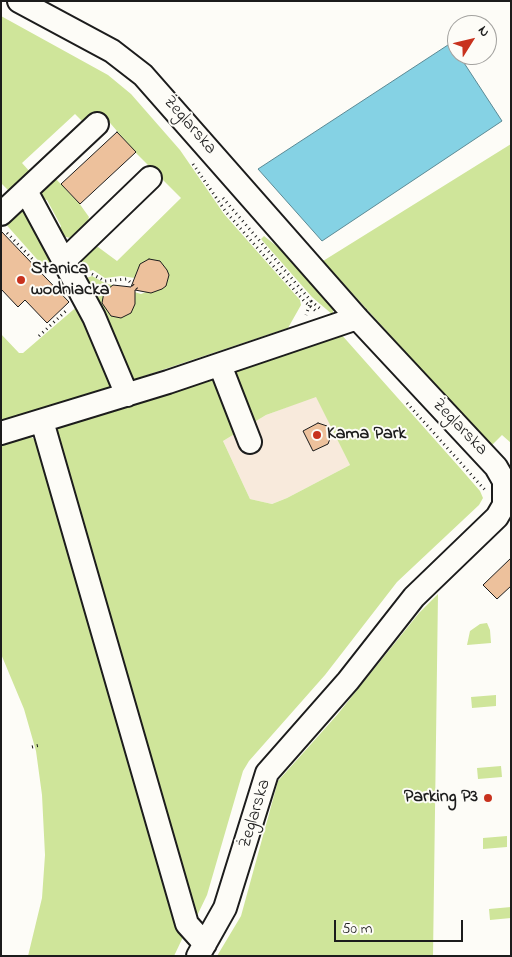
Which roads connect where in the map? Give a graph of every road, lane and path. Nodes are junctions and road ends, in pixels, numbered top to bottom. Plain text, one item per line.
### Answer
1 (19, 1) edge
2 (97, 124) dead end
3 (189, 158) dead end
4 (198, 161) dead end
5 (150, 178) dead end
6 (26, 191) junction
7 (1, 214) edge
8 (1, 226) edge
9 (65, 260) junction
10 (52, 280) dead end
11 (85, 284) junction
12 (140, 290) dead end
13 (311, 301) junction
14 (310, 306) junction
15 (304, 319) dead end
16 (344, 323) junction
17 (39, 336) dead end
18 (220, 364) junction
19 (127, 395) junction
20 (402, 398) dead end
21 (410, 400) dead end
22 (42, 421) junction
23 (1, 433) edge
24 (250, 442) dead end
25 (501, 492) edge
26 (40, 745) dead end
27 (32, 747) dead end
28 (202, 950) edge

1 - 16 street, Żeglarska
2 - 6 street
3 - 14 path
4 - 13 path
5 - 9 street
6 - 7 street
6 - 9 street
8 - 10 path
9 - 11 street
11 - 12 path
11 - 17 path
11 - 19 street
13 - 14 path
13 - 16 path
14 - 15 path
14 - 16 path
16 - 18 street
16 - 25 street, Żeglarska
18 - 19 street
18 - 24 street
19 - 22 street
20 - 25 path
21 - 25 path
22 - 23 street
22 - 28 street
25 - 28 street, Żeglarska
26 - 27 path

